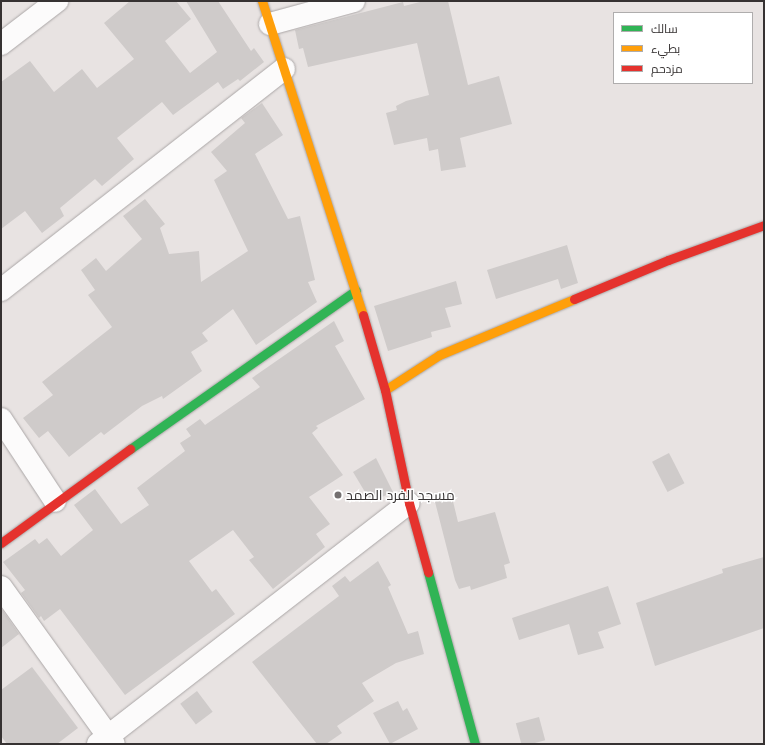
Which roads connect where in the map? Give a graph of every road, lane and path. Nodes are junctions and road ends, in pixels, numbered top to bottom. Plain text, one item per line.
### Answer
1 (57, 1) edge
2 (262, 1) edge
3 (354, 1) edge
4 (270, 24) junction
5 (1, 44) edge
6 (284, 70) junction
7 (764, 225) edge
8 (1, 290) edge
9 (356, 290) junction
10 (385, 390) junction
11 (1, 419) edge
12 (56, 501) junction
13 (409, 503) junction
14 (1, 543) edge
15 (1, 587) edge
16 (107, 741) edge
17 (475, 744) edge

1 - 5 street
2 - 4 street
3 - 4 street
4 - 6 street
6 - 8 street
6 - 9 street
7 - 10 street
9 - 10 street
9 - 12 street
10 - 13 street
11 - 12 street
12 - 14 street
13 - 16 street
13 - 17 street
15 - 16 street

